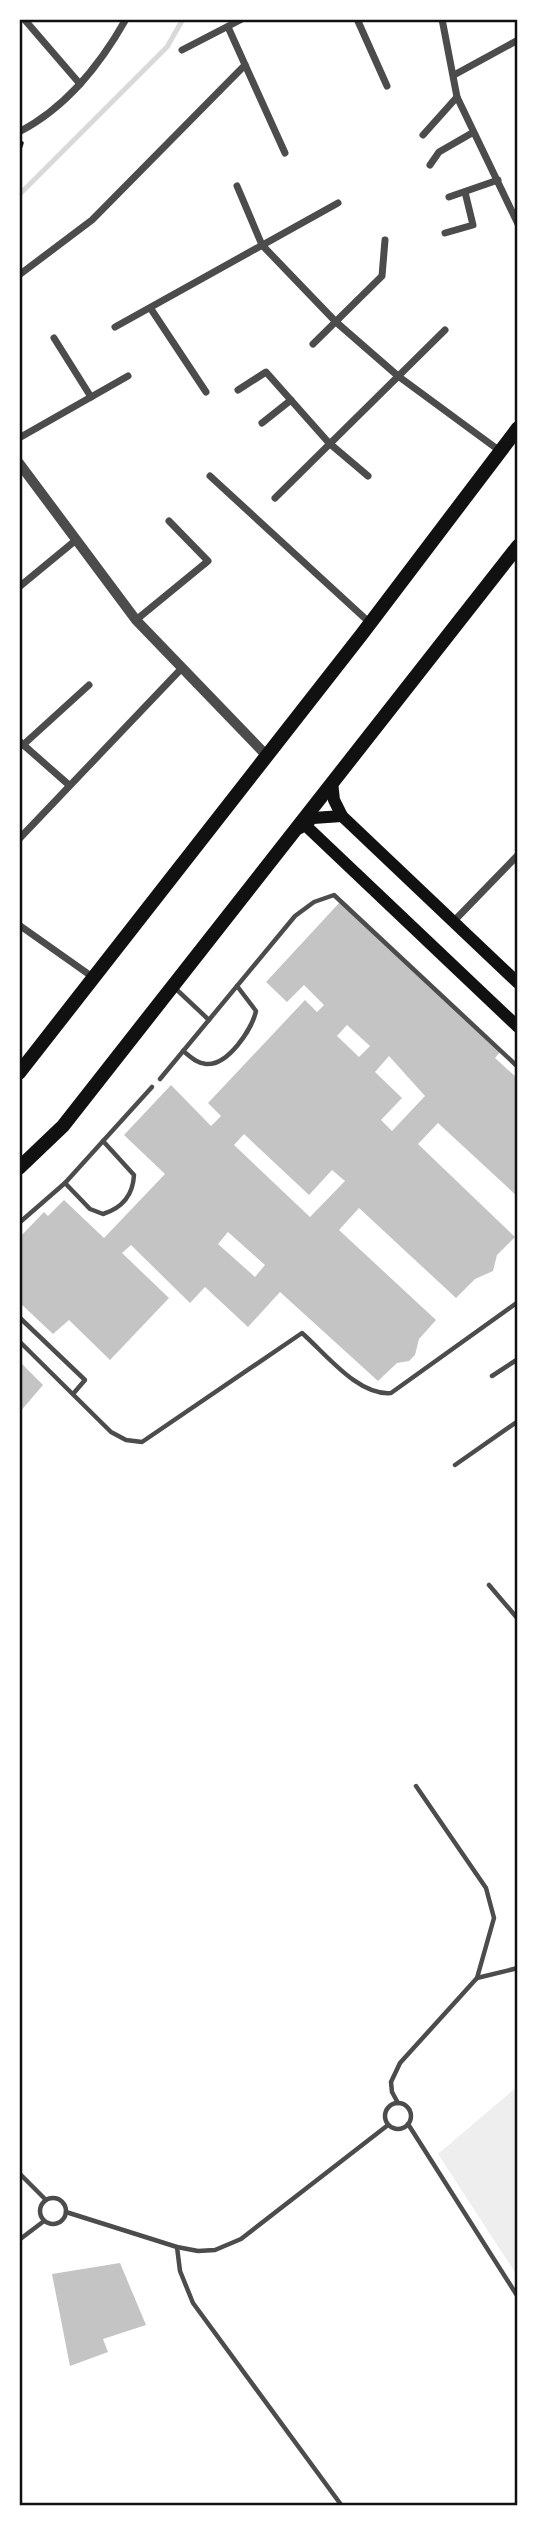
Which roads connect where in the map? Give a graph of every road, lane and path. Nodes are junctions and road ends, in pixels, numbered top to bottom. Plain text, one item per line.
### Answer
1 (24, 19) edge
2 (242, 19) edge
3 (357, 19) edge
4 (442, 19) edge
5 (125, 20) edge
6 (228, 27) junction
7 (518, 40) edge
8 (182, 50) dead end
9 (245, 65) junction
10 (453, 75) junction
11 (80, 84) junction
12 (387, 86) dead end
13 (457, 97) junction
14 (19, 119) edge
15 (27, 128) junction
16 (19, 132) edge
17 (472, 133) junction
18 (423, 135) dead end
19 (285, 153) dead end
20 (430, 165) dead end
21 (498, 180) junction
22 (237, 186) dead end
23 (465, 192) junction
24 (449, 197) dead end
25 (338, 203) dead end
26 (518, 224) edge
27 (445, 233) dead end
28 (385, 240) dead end
29 (262, 245) junction
30 (19, 275) edge
31 (151, 309) junction
32 (335, 322) junction
33 (116, 327) dead end
34 (445, 330) dead end
35 (54, 338) dead end
36 (313, 344) dead end
37 (128, 376) dead end
38 (398, 376) junction
39 (239, 390) dead end
40 (206, 393) dead end
41 (91, 397) junction
42 (291, 400) junction
43 (262, 423) dead end
44 (518, 428) edge
45 (19, 439) edge
46 (329, 443) junction
47 (500, 451) junction
48 (19, 463) edge
49 (210, 475) dead end
50 (368, 476) dead end
51 (275, 498) dead end
52 (169, 521) dead end
53 (76, 540) junction
54 (518, 546) edge
55 (19, 587) edge
56 (136, 620) junction
57 (370, 623) junction
58 (182, 668) junction
59 (89, 685) dead end
60 (21, 743) edge
61 (267, 756) junction
62 (332, 782) junction
63 (69, 785) junction
64 (342, 816) junction
65 (304, 824) junction
66 (19, 839) edge
67 (518, 855) edge
68 (270, 862) junction
69 (452, 923) junction
70 (19, 925) edge
71 (95, 978) junction
72 (518, 983) edge
73 (173, 986) junction
74 (237, 986) junction
75 (209, 1020) junction
76 (518, 1027) edge
77 (183, 1051) junction
78 (518, 1067) edge
79 (19, 1073) edge
80 (160, 1079) dead end
81 (152, 1087) dead end
82 (103, 1141) junction
83 (19, 1168) edge
84 (65, 1183) junction
85 (19, 1223) edge
86 (518, 1302) edge
87 (19, 1317) edge
88 (19, 1341) edge
89 (518, 1359) edge
90 (492, 1376) dead end
91 (73, 1394) junction
92 (518, 1421) edge
93 (455, 1465) dead end
94 (489, 1585) dead end
95 (518, 1619) edge
96 (416, 1786) dead end
97 (518, 1968) edge
98 (477, 1978) junction
99 (398, 2104) junction
100 (388, 2124) junction
101 (408, 2124) junction
102 (19, 2173) edge
103 (46, 2200) junction
104 (66, 2212) junction
105 (44, 2221) junction
106 (19, 2239) edge
107 (177, 2248) junction
108 (518, 2297) edge
109 (342, 2506) edge

1 - 11 street
2 - 6 street
3 - 12 street
4 - 10 street
5 - 11 street
6 - 8 street
6 - 9 street
7 - 10 street
9 - 19 street
9 - 30 street
10 - 13 street
11 - 15 street
13 - 17 street
13 - 18 street
14 - 15 street
15 - 16 street
17 - 20 street
17 - 21 street
21 - 23 street
21 - 26 street
22 - 29 street
23 - 24 street
23 - 27 street
25 - 29 street
28 - 32 street
29 - 31 street
29 - 32 street
31 - 33 street
31 - 40 street
32 - 36 street
32 - 38 street
34 - 38 street
35 - 41 street
37 - 41 street
38 - 46 street
38 - 47 street
39 - 42 street
41 - 45 street
42 - 43 street
42 - 46 street
44 - 47 main road
46 - 50 street
46 - 51 street
47 - 57 main road
48 - 53 street
49 - 57 street
52 - 56 street
53 - 55 street
53 - 56 street
54 - 62 main road
56 - 58 street
57 - 61 main road
58 - 61 street
58 - 63 street
59 - 60 street
60 - 63 street
61 - 71 main road
62 - 64 main road
62 - 68 main road
63 - 66 street
64 - 65 main road
64 - 69 main road
65 - 68 main road
65 - 76 main road
67 - 69 street
68 - 73 main road
69 - 72 main road
70 - 71 street
71 - 79 main road
73 - 75 lane
73 - 83 main road
74 - 75 lane
74 - 77 lane
74 - 78 lane
75 - 77 lane
77 - 80 lane
81 - 82 lane
82 - 84 lane
82 - 84 lane
84 - 85 lane
86 - 91 lane
87 - 91 lane
88 - 91 lane
89 - 90 lane
92 - 93 lane
94 - 95 lane
96 - 98 lane
97 - 98 lane
98 - 99 lane
99 - 100 lane
99 - 101 lane
100 - 101 lane
100 - 107 lane
101 - 108 lane
102 - 103 lane
103 - 104 lane
103 - 105 lane
104 - 105 lane
104 - 107 lane
105 - 106 lane
107 - 109 lane

